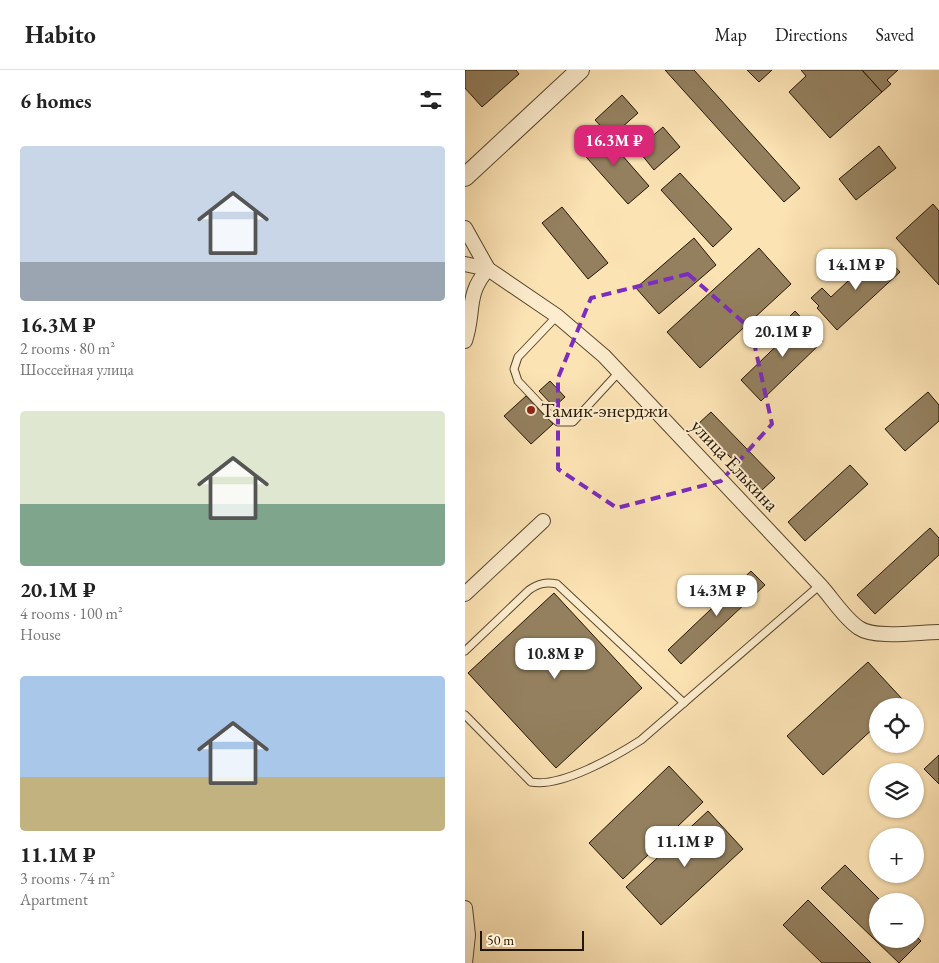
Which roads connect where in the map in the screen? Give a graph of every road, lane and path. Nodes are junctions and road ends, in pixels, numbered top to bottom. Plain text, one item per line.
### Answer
1 (580, 70) edge
2 (465, 177) edge
3 (465, 228) edge
4 (465, 264) edge
5 (488, 269) junction
6 (557, 316) junction
7 (465, 341) edge
8 (619, 372) junction
9 (543, 521) dead end
10 (820, 584) junction
11 (465, 594) edge
12 (939, 632) edge
13 (465, 651) edge
14 (684, 703) junction
15 (465, 715) edge
16 (465, 908) edge
17 (465, 963) edge

1 - 2 street
3 - 5 street, улица Елькина
4 - 5 street, улица Елькина
5 - 6 street, улица Елькина
5 - 7 street
6 - 8 street, улица Елькина
6 - 8 lane
8 - 10 street, улица Елькина
9 - 11 street
10 - 12 street, улица Елькина
10 - 14 lane
13 - 14 lane
14 - 15 lane
16 - 17 street

